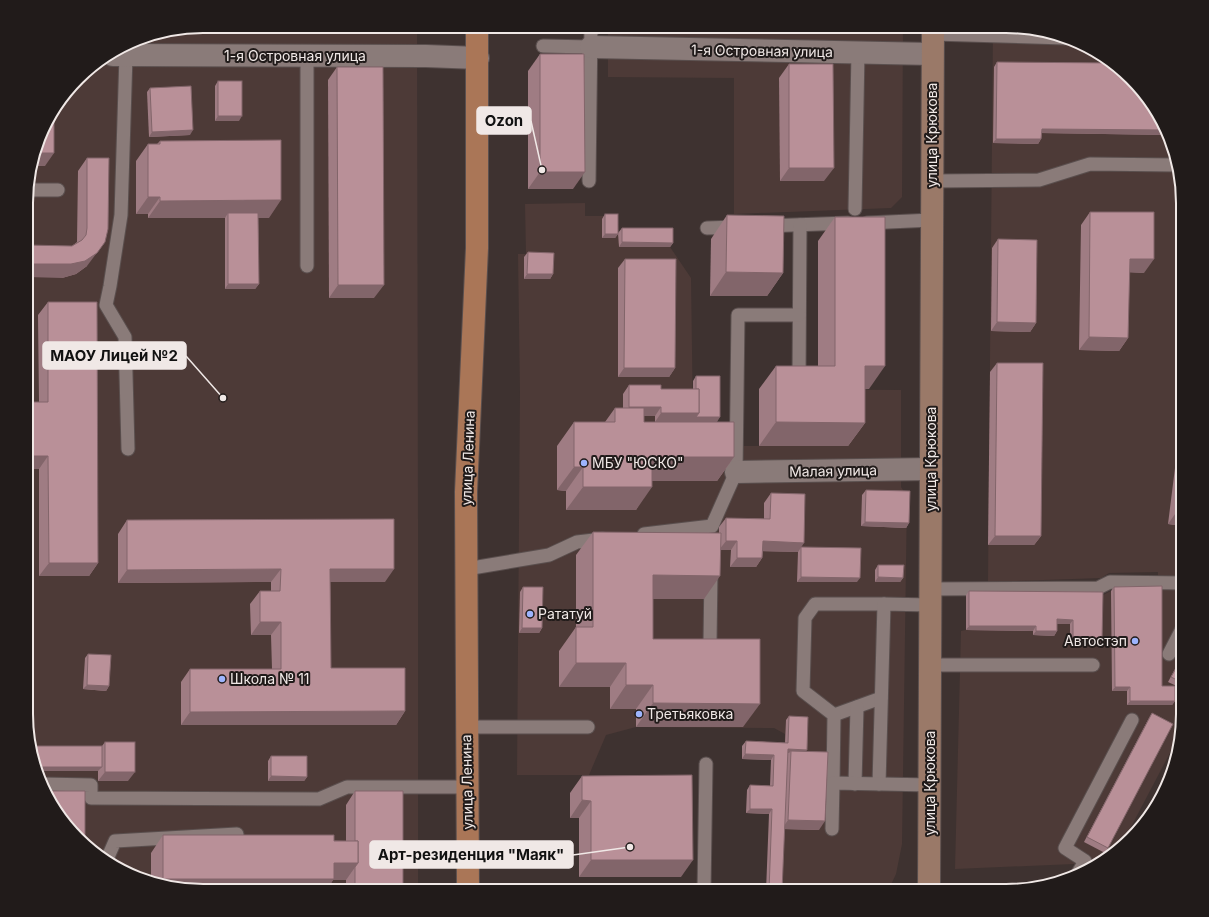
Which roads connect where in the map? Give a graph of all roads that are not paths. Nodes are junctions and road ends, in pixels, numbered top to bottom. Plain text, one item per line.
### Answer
1 (477, 33) edge
2 (591, 33) edge
3 (933, 38) edge
4 (1046, 38) edge
5 (543, 46) dead end
6 (591, 48) junction
7 (858, 52) junction
8 (119, 55) edge
9 (307, 56) junction
10 (478, 58) junction
11 (1172, 165) edge
12 (589, 181) dead end
13 (932, 181) junction
14 (33, 190) edge
15 (58, 190) dead end
16 (855, 209) dead end
17 (932, 220) junction
18 (800, 225) junction
19 (707, 228) dead end
20 (307, 266) dead end
21 (799, 315) junction
22 (799, 379) edge
23 (128, 449) dead end
24 (931, 469) junction
25 (736, 472) junction
26 (712, 526) junction
27 (629, 536) edge
28 (614, 538) edge
29 (712, 542) edge
30 (711, 557) edge
31 (466, 569) junction
32 (1176, 583) edge
33 (930, 597) junction
34 (884, 604) junction
35 (1176, 640) edge
36 (710, 642) edge
37 (1169, 654) dead end
38 (930, 665) junction
39 (1093, 665) dead end
40 (881, 698) junction
41 (857, 707) junction
42 (834, 715) junction
43 (1132, 720) dead end
44 (466, 727) junction
45 (588, 727) dead end
46 (706, 764) dead end
47 (833, 783) junction
48 (49, 784) edge
49 (855, 784) junction
50 (879, 784) junction
51 (930, 786) junction
52 (467, 787) junction
53 (832, 830) dead end
54 (237, 834) edge
55 (109, 855) edge
56 (1082, 865) edge
57 (468, 884) edge
58 (704, 884) edge
59 (929, 884) edge

1 - 10 main road, улица Ленина
2 - 6 lane
3 - 4 lane
3 - 7 street, 1-я Островная улица
3 - 13 street, улица Крюкова
5 - 6 lane
6 - 7 street, 1-я Островная улица
6 - 12 lane
7 - 16 lane
8 - 9 street, 1-я Островная улица
8 - 23 lane
9 - 10 street, 1-я Островная улица
9 - 20 lane
10 - 31 main road, улица Ленина
11 - 13 lane
13 - 17 street, улица Крюкова
14 - 15 lane
17 - 18 lane
17 - 24 street, улица Крюкова
18 - 19 lane
18 - 21 lane
21 - 22 lane
21 - 25 lane
24 - 25 street, Малая улица
24 - 33 street, улица Крюкова
25 - 26 lane
26 - 27 lane
26 - 29 lane
28 - 31 lane
30 - 36 lane
31 - 44 main road, улица Ленина
32 - 33 lane
33 - 34 lane
33 - 38 street, улица Крюкова
34 - 40 lane
34 - 42 lane
35 - 37 lane
38 - 39 lane
38 - 51 street, улица Крюкова
40 - 41 lane
40 - 50 lane
41 - 42 lane
41 - 49 lane
42 - 47 lane
43 - 56 lane
44 - 45 lane
44 - 52 main road, улица Ленина
46 - 58 lane
47 - 49 lane
47 - 53 lane
48 - 52 lane
49 - 50 lane
50 - 51 lane
51 - 59 street, улица Крюкова
52 - 57 main road, улица Ленина
54 - 55 lane

